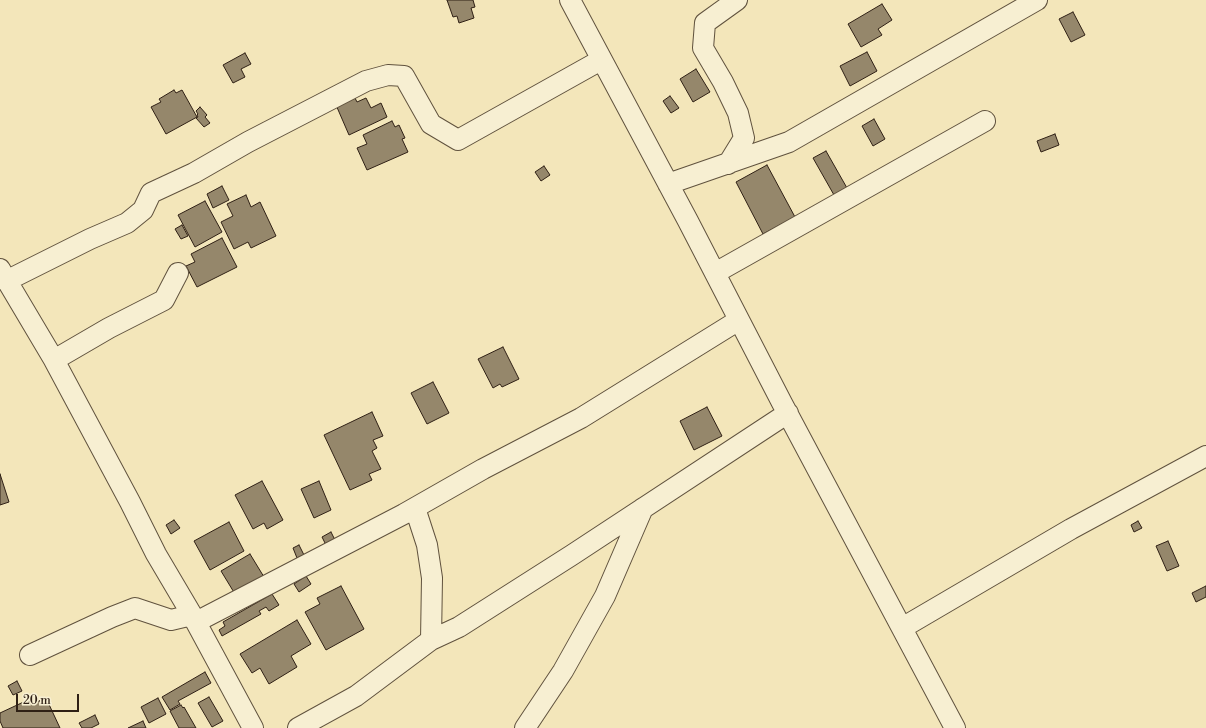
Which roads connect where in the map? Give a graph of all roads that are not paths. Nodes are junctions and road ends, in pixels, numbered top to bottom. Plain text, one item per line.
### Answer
1 (570, 0) edge
2 (737, 0) edge
3 (1038, 0) edge
4 (601, 60) junction
5 (985, 120) dead end
6 (728, 164) junction
7 (668, 184) junction
8 (178, 273) dead end
9 (715, 273) junction
10 (3, 275) edge
11 (739, 320) junction
12 (54, 360) junction
13 (788, 413) junction
14 (1206, 456) edge
15 (415, 508) junction
16 (643, 508) junction
17 (194, 618) junction
18 (902, 628) junction
19 (431, 640) junction
20 (30, 655) dead end
21 (253, 728) edge
22 (298, 728) edge
23 (525, 728) edge
24 (955, 728) edge

1 - 4 street
2 - 6 street
3 - 6 street
4 - 7 street
4 - 10 street
5 - 9 street
6 - 7 street
7 - 9 street
8 - 12 street
9 - 11 street
10 - 12 street
11 - 13 street
11 - 15 street
12 - 17 street
13 - 16 street
13 - 18 street
14 - 18 street
15 - 17 street
15 - 19 street
16 - 19 street
16 - 23 street
17 - 20 street
17 - 21 street
18 - 24 street
19 - 22 street

